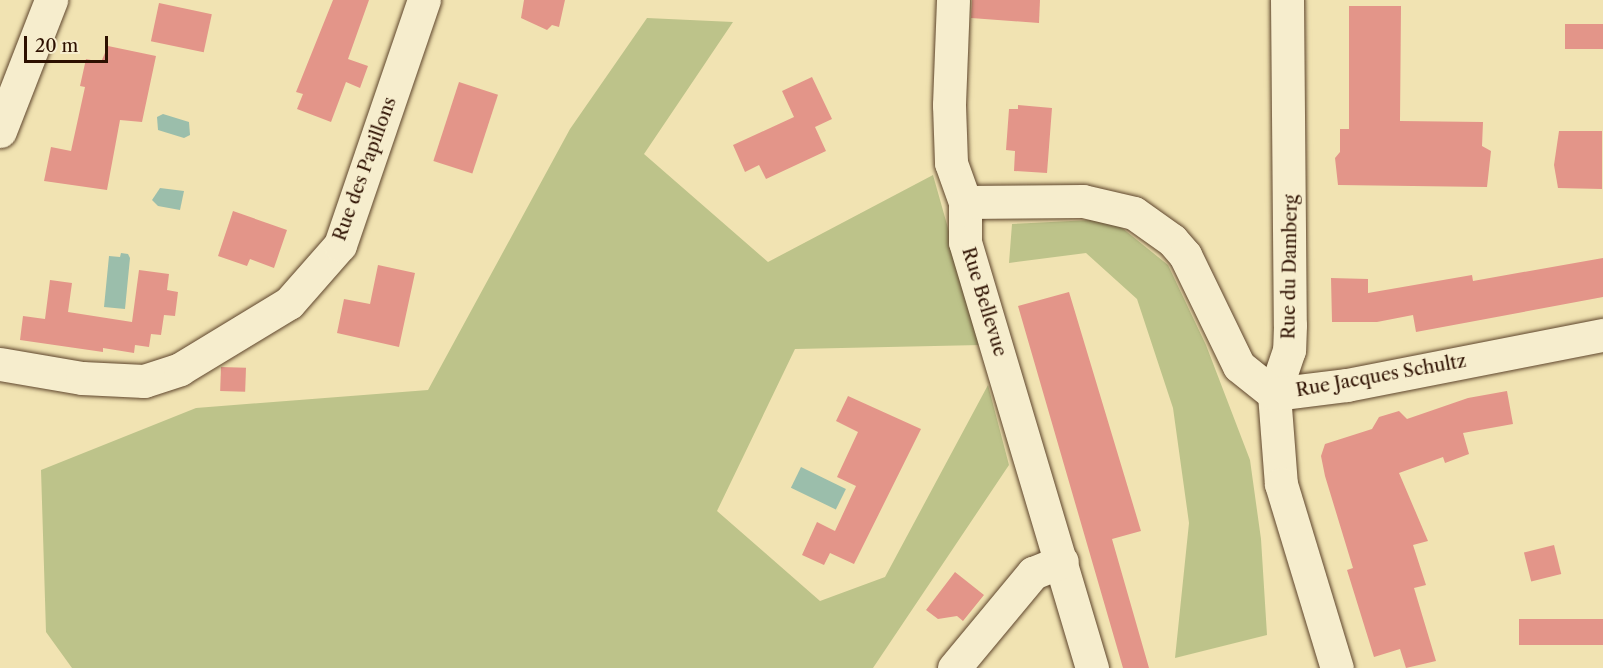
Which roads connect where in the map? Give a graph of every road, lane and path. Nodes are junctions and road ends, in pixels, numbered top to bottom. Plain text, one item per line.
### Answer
1 (51, 0) edge
2 (424, 0) edge
3 (953, 0) edge
4 (1287, 0) edge
5 (0, 131) edge
6 (965, 202) junction
7 (1603, 335) edge
8 (0, 364) edge
9 (1274, 394) junction
10 (1062, 561) junction
11 (954, 668) edge
12 (1092, 668) edge
13 (1337, 668) edge

1 - 5 street
2 - 8 street, Rue des Papillons
3 - 6 street, Rue Bellevue
4 - 9 street, Rue du Damberg
6 - 9 street, Rue Jacques Schultz
6 - 10 street, Rue Bellevue
7 - 9 street, Rue Jacques Schultz
9 - 13 street, Rue du Damberg
10 - 11 street
10 - 12 street, Rue Bellevue

